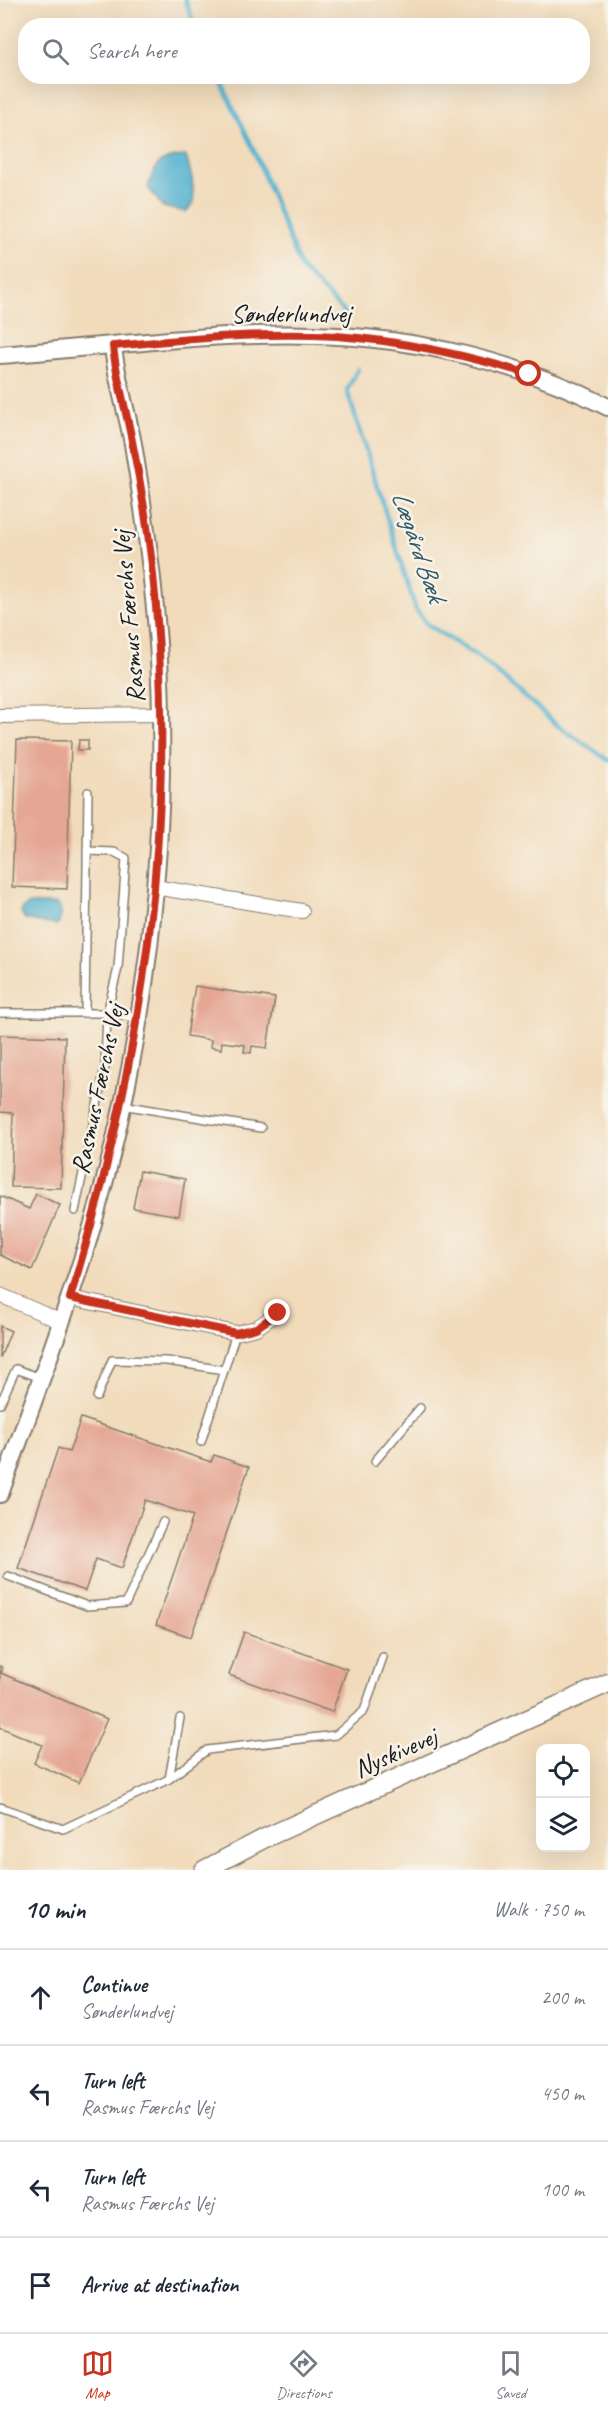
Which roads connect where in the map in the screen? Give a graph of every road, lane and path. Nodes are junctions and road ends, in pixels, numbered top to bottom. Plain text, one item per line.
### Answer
1 (113, 346) junction
2 (0, 355) edge
3 (608, 407) edge
4 (161, 714) junction
5 (0, 716) edge
6 (88, 792) dead end
7 (87, 851) junction
8 (154, 887) junction
9 (302, 911) dead end
10 (0, 1013) edge
11 (85, 1013) junction
12 (107, 1013) junction
13 (137, 1018) junction
14 (122, 1105) junction
15 (261, 1128) dead end
16 (75, 1210) dead end
17 (0, 1295) edge
18 (70, 1298) junction
19 (278, 1313) dead end
20 (62, 1322) junction
21 (236, 1333) junction
22 (224, 1370) junction
23 (41, 1378) junction
24 (97, 1397) dead end
25 (0, 1404) edge
26 (420, 1408) dead end
27 (201, 1442) dead end
28 (375, 1461) dead end
29 (0, 1494) edge
30 (163, 1522) dead end
31 (8, 1576) dead end
32 (383, 1657) dead end
33 (608, 1683) edge
34 (180, 1718) dead end
35 (169, 1779) junction
36 (0, 1807) edge
37 (204, 1870) edge

1 - 2 street, Sønderlundvej
1 - 3 street, Sønderlundvej
1 - 4 street, Rasmus Færchs Vej
4 - 5 street
4 - 8 street, Rasmus Færchs Vej
6 - 7 lane
7 - 11 lane
7 - 12 lane
8 - 9 street
8 - 13 street, Rasmus Færchs Vej
10 - 11 lane
11 - 12 lane
12 - 13 lane
12 - 16 lane
13 - 14 street, Rasmus Færchs Vej
14 - 15 lane
14 - 18 street, Rasmus Færchs Vej
17 - 20 street
18 - 20 street, Rasmus Færchs Vej
18 - 21 street
19 - 21 street
20 - 23 street, Rasmus Færchs Vej
21 - 22 lane
22 - 24 lane
22 - 27 lane
23 - 25 lane
23 - 29 street, Rasmus Færchs Vej
26 - 28 lane
30 - 31 lane
32 - 35 lane
33 - 37 main road, Nyskivevej
34 - 35 lane
35 - 36 lane

